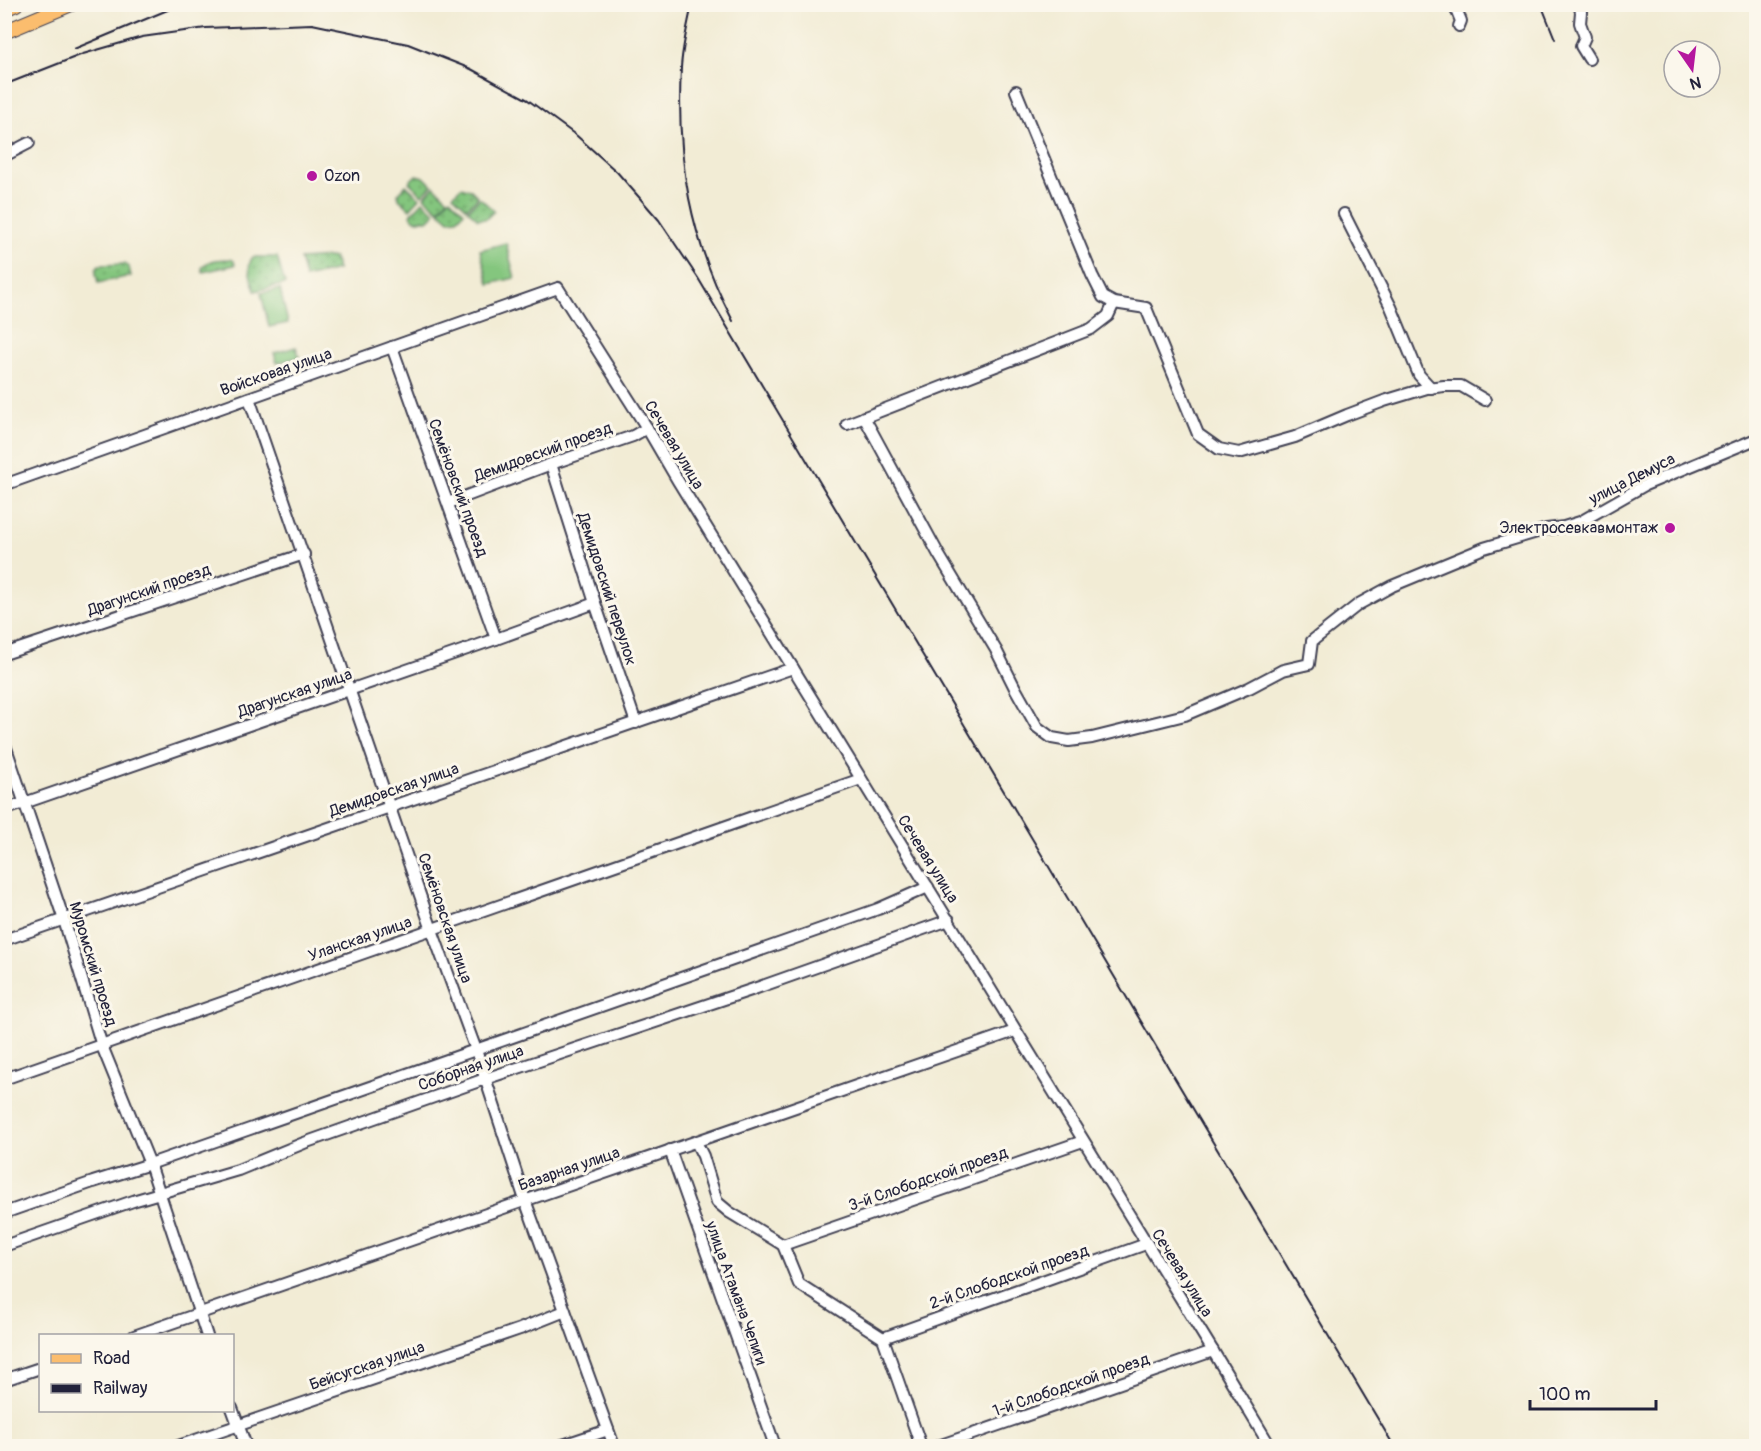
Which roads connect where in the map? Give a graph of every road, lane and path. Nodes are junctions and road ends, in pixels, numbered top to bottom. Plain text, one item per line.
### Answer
1 (16, 4) edge
2 (71, 4) edge
3 (1454, 4) edge
4 (1579, 4) edge
5 (4, 9) edge
6 (1459, 26) dead end
7 (5, 30) edge
8 (1589, 59) dead end
9 (1016, 91) dead end
10 (29, 143) dead end
11 (4, 156) edge
12 (1344, 214) dead end
13 (558, 288) joint
14 (1114, 303) junction
15 (392, 347) junction
16 (1431, 388) junction
17 (249, 398) junction
18 (1485, 400) dead end
19 (864, 417) junction
20 (847, 424) dead end
21 (647, 428) junction
22 (1756, 440) edge
23 (551, 464) junction
24 (4, 485) edge
25 (448, 502) junction
26 (304, 554) junction
27 (595, 603) junction
28 (496, 639) junction
29 (4, 654) edge
30 (793, 668) junction
31 (350, 690) junction
32 (636, 723) junction
33 (4, 742) edge
34 (861, 779) junction
35 (25, 803) junction
36 (391, 807) junction
37 (4, 810) edge
38 (927, 887) junction
39 (64, 920) junction
40 (949, 920) junction
41 (432, 930) junction
42 (4, 940) edge
43 (1015, 1031) junction
44 (102, 1046) junction
45 (476, 1050) junction
46 (4, 1078) edge
47 (485, 1079) junction
48 (1083, 1141) junction
49 (696, 1142) junction
50 (670, 1150) junction
51 (150, 1164) junction
52 (159, 1192) junction
53 (525, 1200) junction
54 (4, 1213) edge
55 (1146, 1244) junction
56 (783, 1245) junction
57 (4, 1246) edge
58 (566, 1311) junction
59 (199, 1313) junction
60 (137, 1334) edge
61 (207, 1334) edge
62 (883, 1338) junction
63 (1213, 1351) junction
64 (39, 1368) edge
65 (4, 1380) edge
66 (233, 1412) edge
67 (238, 1425) junction
68 (608, 1430) junction
69 (177, 1446) edge
70 (246, 1446) edge
71 (560, 1446) edge
72 (614, 1446) edge
73 (775, 1446) edge
74 (921, 1446) edge
75 (938, 1446) edge
76 (1270, 1446) edge

1 - 5 main road
2 - 7 main road
3 - 6 street
4 - 8 street
9 - 14 street
10 - 11 street
12 - 16 street
13 - 15 street, Войсковая улица
13 - 21 street, Сечевая улица
14 - 16 street
14 - 19 street
15 - 17 street, Войсковая улица
15 - 25 street, Семёновский проезд
16 - 18 street
17 - 24 street, Войсковая улица
17 - 26 street, Семёновская улица
19 - 20 street
19 - 22 street, улица Демуса
21 - 23 street, Демидовский проезд
21 - 30 street, Сечевая улица
23 - 25 street, Демидовский проезд
23 - 27 street, Демидовский переулок
25 - 28 street, Семёновский проезд
26 - 29 street, Драгунский проезд
26 - 31 street, Семёновская улица
27 - 28 street, Драгунская улица
27 - 32 street, Демидовский переулок
28 - 31 street, Драгунская улица
30 - 32 street, Демидовская улица
30 - 34 street, Сечевая улица
31 - 35 street, Драгунская улица
31 - 36 street, Семёновская улица
32 - 36 street, Демидовская улица
33 - 35 street, Муромский проезд
34 - 38 street, Сечевая улица
34 - 41 street, Уланская улица
35 - 37 street, Драгунская улица
35 - 39 street, Муромский проезд
36 - 39 street, Демидовская улица
36 - 41 street, Семёновская улица
38 - 40 street, Сечевая улица
38 - 45 street
39 - 42 street, Демидовская улица
39 - 44 street, Муромский проезд
40 - 43 street, Сечевая улица
40 - 47 street, Соборная улица
41 - 44 street, Уланская улица
41 - 45 street, Семёновская улица
43 - 48 street, Сечевая улица
43 - 49 street, Базарная улица
44 - 46 street, Уланская улица
44 - 51 street, Муромский проезд
45 - 47 street, Семёновская улица
45 - 51 street
47 - 52 street, Соборная улица
47 - 53 street, Семёновская улица
48 - 55 street, Сечевая улица
48 - 56 street, 3-й Слободской проезд
49 - 50 street, Базарная улица
49 - 56 street
50 - 53 street, Базарная улица
50 - 73 street, улица Атамана Чепиги
51 - 52 street, Муромский проезд
51 - 54 street
52 - 57 street, Соборная улица
52 - 59 street, Муромский проезд
53 - 58 street, Семёновская улица
53 - 59 street, Базарная улица
55 - 62 street, 2-й Слободской проезд
55 - 63 street, Сечевая улица
56 - 62 street
58 - 67 street, Бейсугская улица
58 - 68 street, Семёновская улица
59 - 60 street, Базарная улица
59 - 61 street, Муромский проезд
62 - 74 street
63 - 75 street, 1-й Слободской проезд
63 - 76 street, Сечевая улица
64 - 65 street
66 - 67 street
67 - 69 street, Бейсугская улица
67 - 70 street
68 - 71 street
68 - 72 street, Семёновская улица

